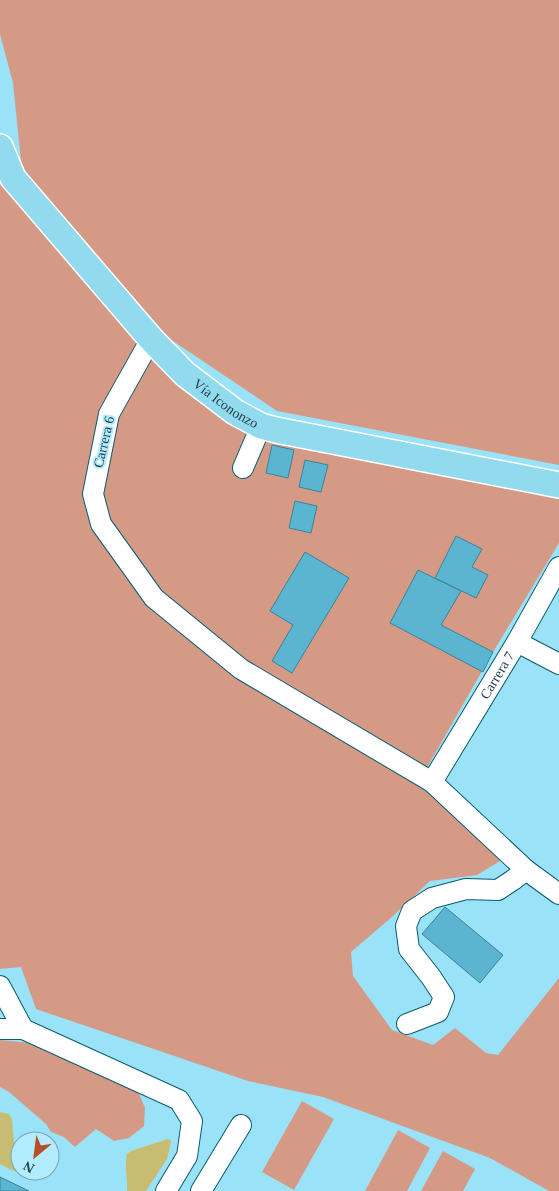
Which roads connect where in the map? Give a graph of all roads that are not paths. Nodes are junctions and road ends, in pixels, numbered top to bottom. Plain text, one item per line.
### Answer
1 (0, 147) edge
2 (151, 339) junction
3 (261, 426) junction
4 (243, 468) dead end
5 (559, 485) edge
6 (559, 567) edge
7 (517, 642) junction
8 (559, 664) edge
9 (432, 782) junction
10 (526, 870) junction
11 (559, 894) edge
12 (0, 986) edge
13 (407, 1024) dead end
14 (0, 1029) edge
15 (23, 1029) junction
16 (241, 1124) dead end
17 (166, 1191) edge
18 (202, 1191) edge

1 - 2 main road, Vía Icononzo
2 - 3 main road, Vía Icononzo
2 - 9 street, Carrera 6
3 - 4 street
3 - 5 main road, Vía Icononzo
6 - 7 street, Carrera 7
7 - 8 street
7 - 9 street, Carrera 7
9 - 10 street
10 - 11 street
10 - 13 street
12 - 15 street
14 - 15 street
15 - 17 street
16 - 18 street

